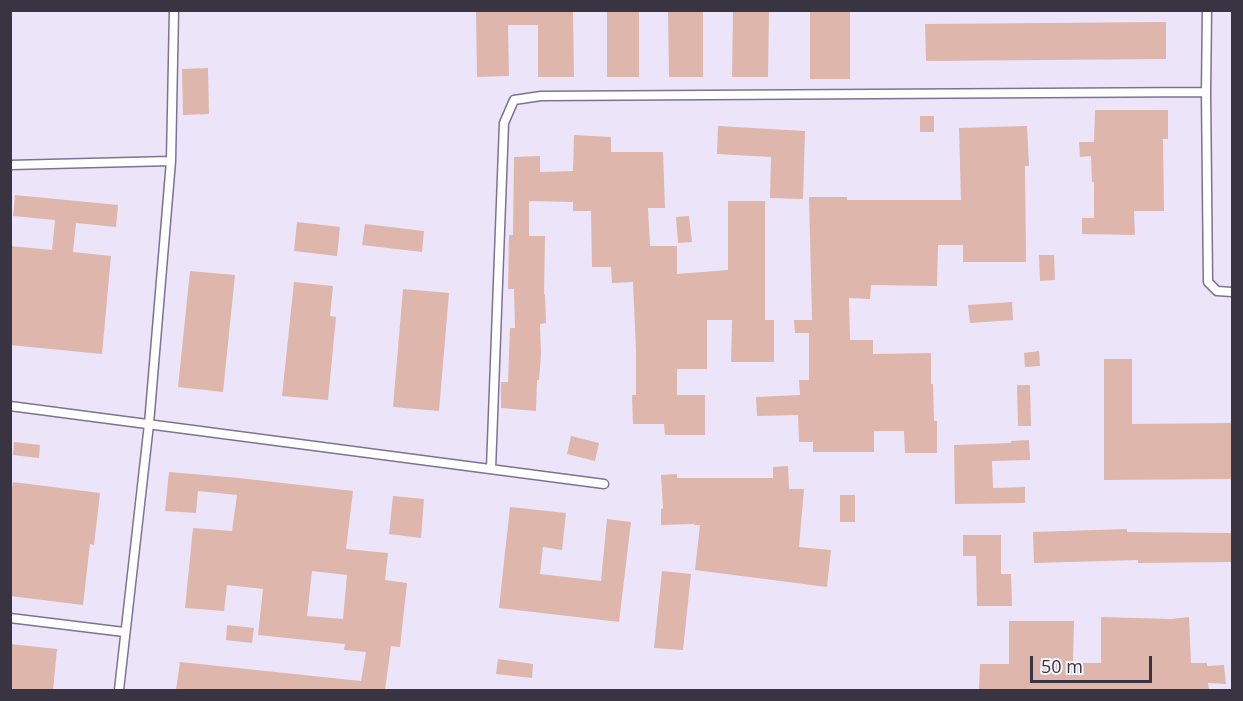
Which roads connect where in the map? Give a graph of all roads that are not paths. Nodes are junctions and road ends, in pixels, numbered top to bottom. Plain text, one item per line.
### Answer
1 (174, 10) edge
2 (1207, 10) edge
3 (1206, 92) junction
4 (171, 161) junction
5 (10, 165) edge
6 (1233, 292) edge
7 (10, 406) edge
8 (149, 424) junction
9 (491, 469) junction
10 (604, 484) dead end
11 (10, 618) edge
12 (124, 632) junction
13 (119, 690) edge

1 - 4 lane
2 - 3 lane
3 - 6 lane
3 - 9 lane
4 - 5 lane
4 - 8 lane
7 - 8 lane
8 - 9 lane
8 - 12 lane
9 - 10 lane
11 - 12 lane
12 - 13 lane

